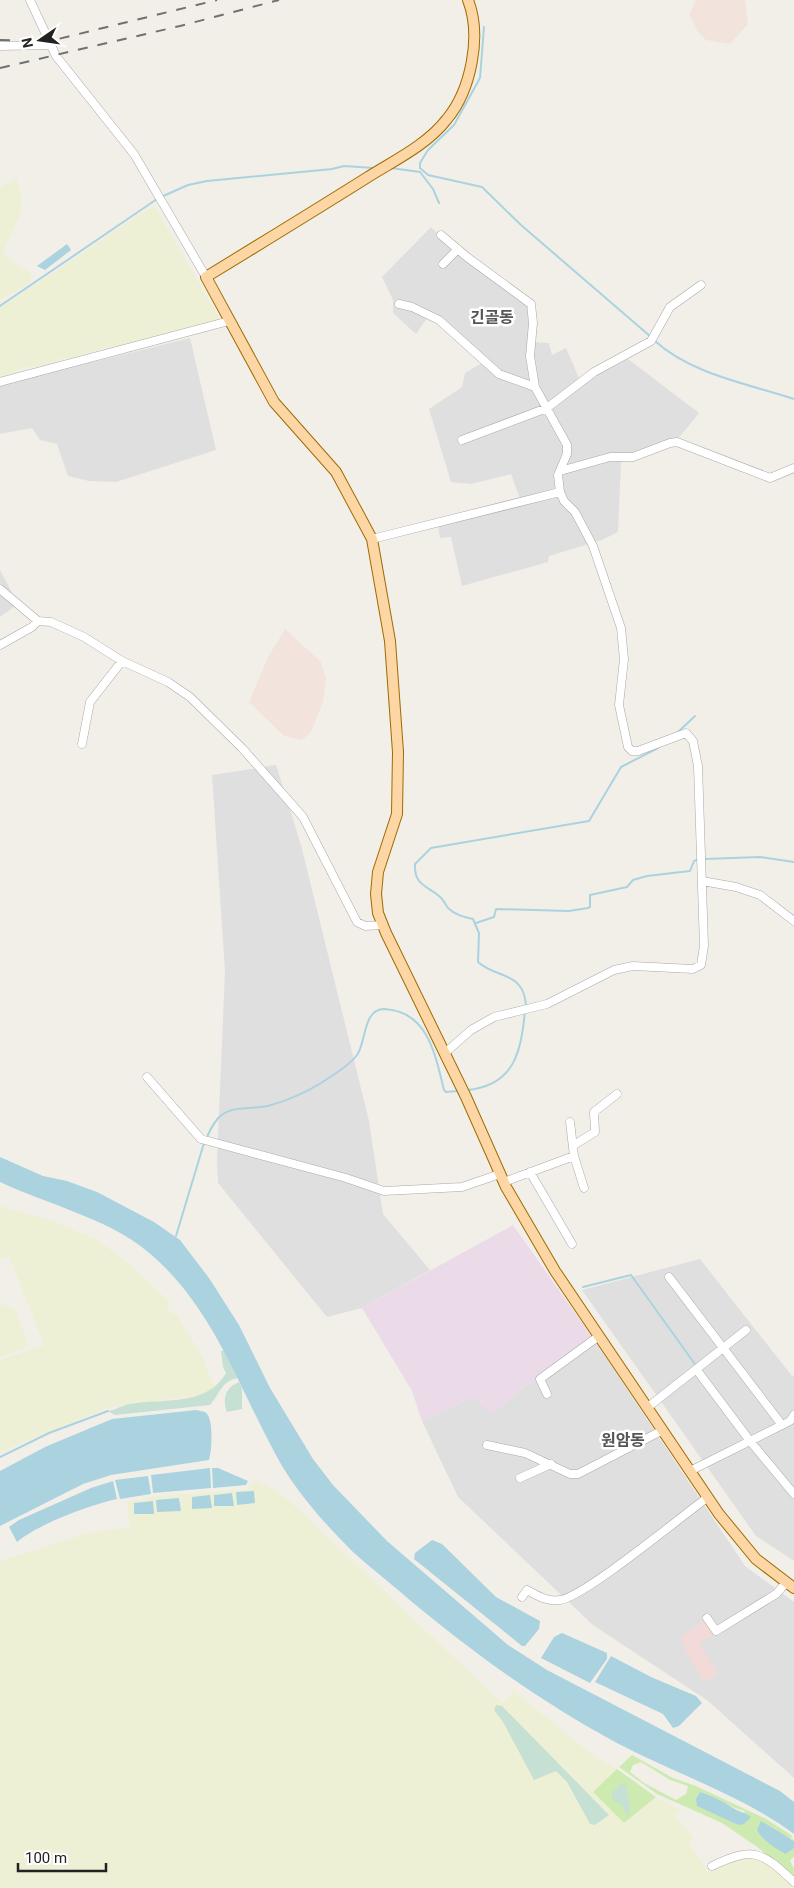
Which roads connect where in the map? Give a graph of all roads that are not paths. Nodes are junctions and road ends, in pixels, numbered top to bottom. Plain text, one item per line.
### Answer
1 (30, 0) edge
2 (468, 0) edge
3 (51, 45) junction
4 (0, 46) edge
5 (442, 235) dead end
6 (458, 249) junction
7 (443, 264) dead end
8 (206, 277) junction
9 (701, 285) dead end
10 (399, 304) dead end
11 (229, 321) junction
12 (0, 382) edge
13 (535, 387) junction
14 (548, 408) junction
15 (462, 440) dead end
16 (794, 468) edge
17 (560, 471) junction
18 (560, 492) junction
19 (372, 539) junction
20 (0, 589) edge
21 (38, 621) junction
22 (0, 645) edge
23 (122, 661) junction
24 (82, 744) dead end
25 (702, 881) junction
26 (794, 921) edge
27 (383, 925) junction
28 (445, 1053) junction
29 (147, 1077) dead end
30 (617, 1094) dead end
31 (570, 1122) dead end
32 (574, 1145) junction
33 (574, 1156) junction
34 (530, 1172) junction
35 (502, 1178) junction
36 (584, 1188) dead end
37 (572, 1244) dead end
38 (669, 1277) dead end
39 (746, 1330) dead end
40 (599, 1336) junction
41 (723, 1348) junction
42 (696, 1369) junction
43 (547, 1394) dead end
44 (648, 1407) junction
45 (794, 1415) edge
46 (782, 1425) junction
47 (663, 1430) junction
48 (750, 1441) junction
49 (487, 1445) dead end
50 (551, 1464) junction
51 (690, 1471) junction
52 (520, 1478) dead end
53 (794, 1494) edge
54 (708, 1497) junction
55 (790, 1585) edge
56 (522, 1597) dead end
57 (707, 1618) dead end
58 (712, 1866) dead end
59 (794, 1882) edge

1 - 3 street
2 - 8 main road
3 - 4 street
3 - 8 street
5 - 6 street
6 - 7 street
6 - 13 street
8 - 11 main road
9 - 14 street
10 - 13 street
11 - 12 street
11 - 19 main road
13 - 14 street
14 - 15 street
14 - 17 street
16 - 17 street
17 - 18 street
18 - 19 street
18 - 25 street
19 - 27 main road
20 - 21 street
21 - 22 street
21 - 23 street
23 - 24 street
23 - 27 street
25 - 26 street
25 - 28 street
27 - 28 main road
28 - 35 main road
29 - 35 street
30 - 32 street
31 - 32 street
32 - 33 street
33 - 34 street
33 - 36 street
34 - 35 street
34 - 37 street
35 - 40 main road
38 - 41 street
39 - 41 street
40 - 43 street
40 - 44 main road
41 - 42 street
41 - 46 street
42 - 44 street
42 - 48 street
44 - 47 main road
45 - 46 street
46 - 48 street
47 - 50 street
47 - 51 main road
48 - 51 street
48 - 53 street
49 - 50 street
50 - 52 street
51 - 54 main road
54 - 55 main road
54 - 56 street
55 - 57 street
58 - 59 street

